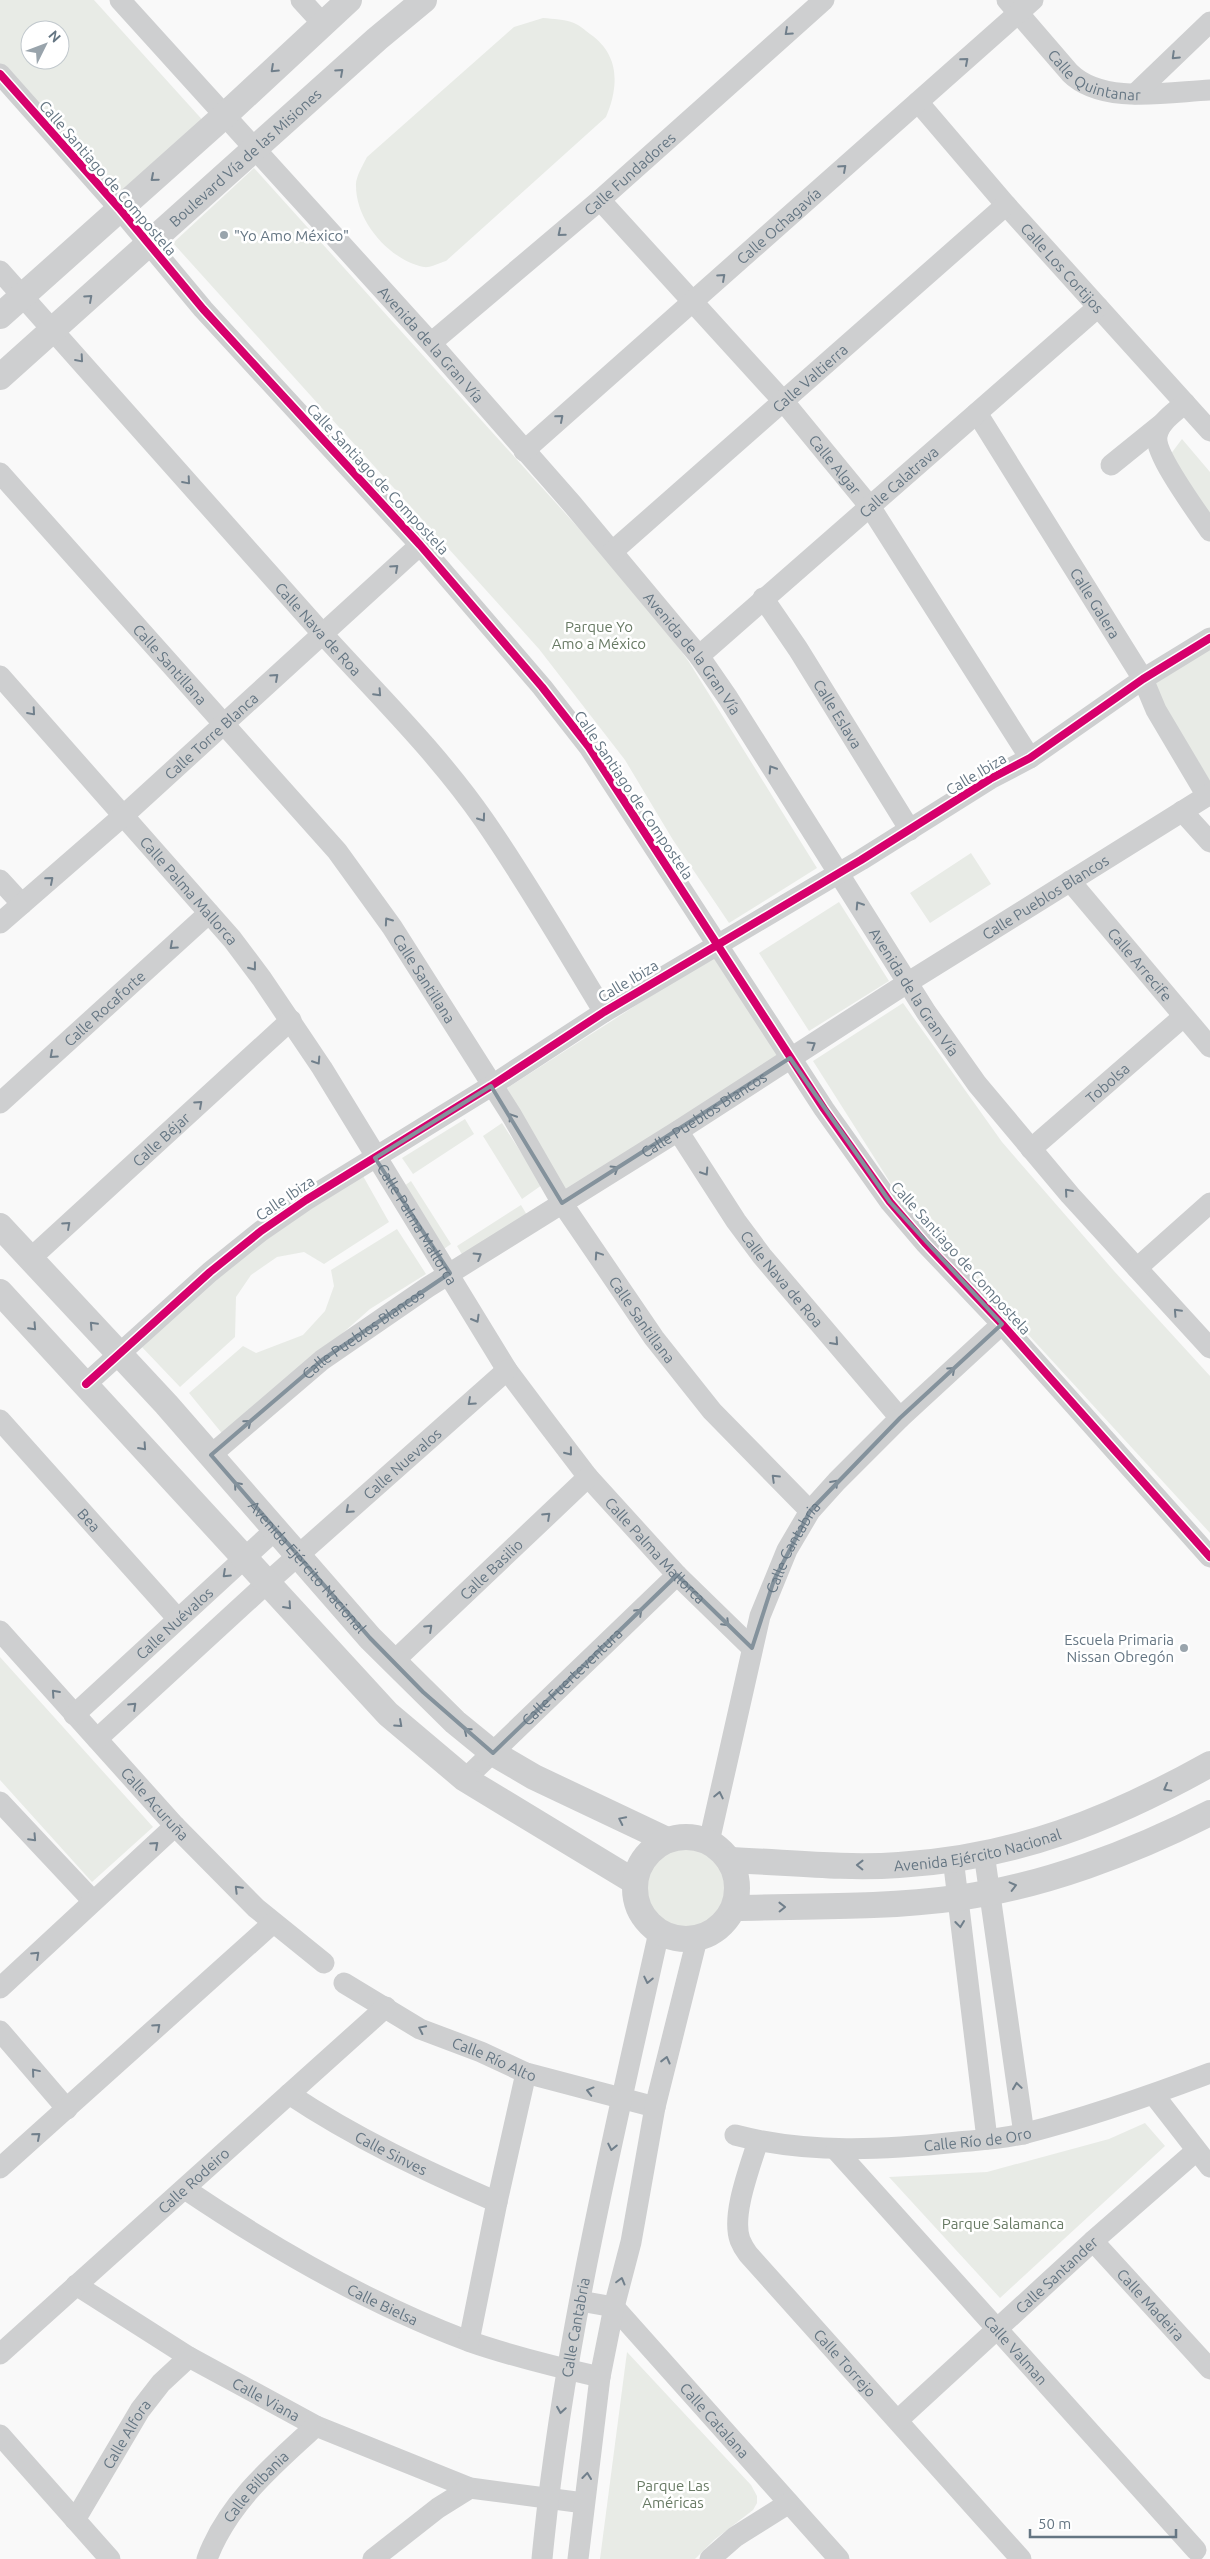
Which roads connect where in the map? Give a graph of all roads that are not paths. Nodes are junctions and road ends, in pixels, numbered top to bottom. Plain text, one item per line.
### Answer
1 (120, 0) edge
2 (302, 0) edge
3 (349, 0) edge
4 (424, 0) edge
5 (824, 0) edge
6 (1019, 4) edge
7 (1210, 22) edge
8 (322, 23) junction
9 (0, 74) edge
10 (1210, 90) edge
11 (1135, 94) junction
12 (918, 102) junction
13 (224, 116) junction
14 (256, 148) junction
15 (600, 200) junction
16 (1006, 205) junction
17 (119, 208) junction
18 (148, 244) junction
19 (0, 271) edge
20 (22, 296) junction
21 (694, 301) junction
22 (1098, 307) junction
23 (0, 316) edge
24 (54, 330) junction
25 (431, 343) junction
26 (0, 377) edge
27 (784, 402) junction
28 (1184, 403) junction
29 (977, 413) junction
30 (1163, 423) junction
31 (1210, 431) edge
32 (524, 450) junction
33 (1111, 465) dead end
34 (0, 473) edge
35 (870, 508) junction
36 (1210, 531) edge
37 (420, 544) junction
38 (613, 551) junction
39 (763, 598) junction
40 (322, 634) junction
41 (1210, 638) edge
42 (699, 656) junction
43 (0, 676) edge
44 (1143, 679) junction
45 (224, 723) junction
46 (1030, 758) junction
47 (1209, 795) edge
48 (1182, 811) junction
49 (123, 816) junction
50 (910, 830) junction
51 (1210, 842) edge
52 (838, 873) junction
53 (0, 880) edge
54 (1070, 882) junction
55 (22, 904) junction
56 (210, 913) junction
57 (0, 923) edge
58 (717, 946) junction
59 (907, 983) junction
60 (604, 1012) junction
61 (1183, 1017) junction
62 (291, 1020) junction
63 (1210, 1047) edge
64 (790, 1058) junction
65 (491, 1086) junction
66 (0, 1103) edge
67 (678, 1131) junction
68 (1031, 1149) junction
69 (375, 1158) junction
70 (562, 1203) junction
71 (1210, 1203) edge
72 (0, 1226) edge
73 (31, 1258) junction
74 (1137, 1268) junction
75 (450, 1273) junction
76 (0, 1292) edge
77 (1002, 1324) junction
78 (1210, 1348) edge
79 (119, 1353) junction
80 (507, 1370) junction
81 (86, 1384) junction
82 (900, 1418) junction
83 (0, 1420) edge
84 (211, 1455) junction
85 (588, 1477) junction
86 (810, 1512) junction
87 (275, 1530) junction
88 (298, 1556) junction
89 (1210, 1557) edge
90 (243, 1558) junction
91 (677, 1575) junction
92 (267, 1583) junction
93 (178, 1619) junction
94 (0, 1631) edge
95 (752, 1648) junction
96 (393, 1662) junction
97 (74, 1715) junction
98 (97, 1740) junction
99 (493, 1753) junction
100 (1210, 1764) edge
101 (466, 1779) junction
102 (0, 1802) edge
103 (1210, 1812) edge
104 (175, 1826) junction
105 (667, 1840) junction
106 (709, 1842) junction
107 (984, 1853) junction
108 (953, 1858) junction
109 (729, 1860) junction
110 (635, 1882) junction
111 (988, 1893) junction
112 (957, 1898) junction
113 (93, 1901) junction
114 (734, 1908) junction
115 (273, 1923) junction
116 (659, 1932) junction
117 (696, 1939) junction
118 (324, 1963) dead end
119 (344, 1983) dead end
120 (0, 1988) edge
121 (386, 2007) junction
122 (0, 2031) edge
123 (526, 2073) junction
124 (1210, 2073) edge
125 (289, 2094) junction
126 (1154, 2095) junction
127 (622, 2100) junction
128 (655, 2107) junction
129 (67, 2110) junction
130 (1024, 2134) junction
131 (735, 2135) dead end
132 (987, 2139) junction
133 (758, 2141) junction
134 (836, 2150) junction
135 (1196, 2151) junction
136 (1210, 2167) edge
137 (0, 2168) edge
138 (185, 2190) junction
139 (497, 2202) junction
140 (1093, 2241) junction
141 (76, 2285) junction
142 (580, 2301) junction
143 (614, 2307) junction
144 (999, 2330) junction
145 (470, 2341) junction
146 (0, 2354) edge
147 (190, 2357) junction
148 (567, 2369) junction
149 (1210, 2369) edge
150 (600, 2377) junction
151 (898, 2420) junction
152 (316, 2426) junction
153 (0, 2435) edge
154 (470, 2488) junction
155 (548, 2498) junction
156 (789, 2502) junction
157 (584, 2503) junction
158 (75, 2520) junction
159 (1198, 2549) edge
160 (110, 2559) edge
161 (207, 2559) edge
162 (372, 2559) edge
163 (542, 2559) edge
164 (578, 2559) edge
165 (710, 2559) edge
166 (839, 2559) edge
167 (1021, 2559) edge

1 - 13 street, Avenida de la Gran Vía
2 - 8 street
3 - 8 street
14 -> 4 street, Boulevard Vía de las Misiones
5 -> 15 street, Calle Fundadores
6 - 11 street, Calle Quintanar
12 -> 6 street, Calle Ochagavía
7 -> 11 street
8 -> 13 street
9 - 17 street, Calle Santiago de Compostela
10 - 11 street, Calle Quintanar
12 - 16 street, Calle Los Cortijos
21 -> 12 street, Calle Ochagavía
13 - 14 street, Avenida de la Gran Vía
13 -> 17 street
14 - 18 street, Boulevard Vía de las Misiones
14 - 25 street, Avenida de la Gran Vía
15 - 21 street, Calle Algar
15 -> 25 street, Calle Fundadores
16 - 22 street, Calle Los Cortijos
16 - 27 street, Calle Valtierra
17 - 18 street, Calle Santiago de Compostela
17 - 20 street
24 -> 18 street, Boulevard Vía de las Misiones
18 - 37 street, Calle Santiago de Compostela
19 - 20 street, Calle Nava de Roa
20 - 23 street
20 - 24 street, Calle Nava de Roa
21 - 27 street, Calle Algar
32 -> 21 street, Calle Ochagavía
22 - 28 street, Calle Los Cortijos
22 - 29 street, Calle Calatrava
24 - 26 street, Boulevard Vía de las Misiones
24 -> 40 street, Calle Nava de Roa
25 - 32 street, Avenida de la Gran Vía
27 - 35 street, Calle Algar
27 - 38 street, Calle Valtierra
28 - 30 street
28 - 31 street, Calle Los Cortijos
29 - 35 street, Calle Calatrava
29 - 44 street, Calle Galera
30 - 33 street
30 - 36 street
32 - 38 street, Avenida de la Gran Vía
34 - 45 street, Calle Santillana
35 - 39 street, Calle Calatrava
35 - 46 street, Calle Algar
40 -> 37 street, Calle Torre Blanca
37 - 58 street, Calle Santiago de Compostela
38 - 42 street, Avenida de la Gran Vía
39 - 42 street, Calle Calatrava
39 - 50 street, Calle Eslava
45 -> 40 street, Calle Torre Blanca
40 -> 60 street, Calle Nava de Roa
41 - 44 street, Calle Ibiza
52 -> 42 street, Avenida de la Gran Vía
43 -> 49 street, Calle Palma Mallorca
44 - 46 street, Calle Ibiza
44 - 47 street, Calle Galera
45 - 49 street, Calle Torre Blanca
65 -> 45 street, Calle Santillana
46 - 50 street, Calle Ibiza
47 - 48 street, Calle Pueblos Blancos
48 - 51 street
48 - 54 street, Calle Pueblos Blancos
55 -> 49 street, Calle Torre Blanca
49 - 56 street, Calle Palma Mallorca
50 - 52 street, Calle Ibiza
52 - 58 street, Calle Ibiza
59 -> 52 street, Avenida de la Gran Vía
53 - 55 street
54 - 59 street, Calle Pueblos Blancos
54 - 61 street, Calle Arrecife
55 - 57 street, Calle Torre Blanca
56 -> 62 street, Calle Palma Mallorca
56 -> 66 street, Calle Rocaforte
58 - 60 street, Calle Ibiza
58 - 64 street, Calle Santiago de Compostela
64 -> 59 street, Calle Pueblos Blancos
59 - 68 street, Avenida de la Gran Vía
60 - 65 street, Calle Ibiza
61 - 63 street, Calle Arrecife
61 - 68 street, Tobolsa
62 -> 69 street, Calle Palma Mallorca
73 -> 62 street, Calle Béjar
64 - 67 street, Calle Pueblos Blancos
64 - 77 street, Calle Santiago de Compostela
65 - 69 street, Calle Ibiza
70 -> 65 street, Calle Santillana
70 -> 67 street, Calle Pueblos Blancos
67 -> 82 street, Calle Nava de Roa
74 -> 68 street, Avenida de la Gran Vía
69 - 75 street, Calle Palma Mallorca
69 - 79 street, Calle Ibiza
75 -> 70 street, Calle Pueblos Blancos
86 -> 70 street, Calle Santillana
71 - 74 street
72 - 73 street, Avenida Ejército Nacional
79 -> 73 street, Avenida Ejército Nacional
78 -> 74 street, Avenida de la Gran Vía
75 -> 80 street, Calle Palma Mallorca
84 -> 75 street, Calle Pueblos Blancos
76 -> 81 street
82 -> 77 street, Calle Cantabria
77 - 89 street, Calle Santiago de Compostela
79 - 81 street, Calle Ibiza
79 - 84 street, Avenida Ejército Nacional
80 -> 85 street, Calle Palma Mallorca
80 -> 88 street, Calle Nuevalos
81 -> 90 street
86 -> 82 street, Calle Cantabria
83 - 93 street, Bea
87 -> 84 street, Avenida Ejército Nacional
85 - 91 street, Calle Palma Mallorca
96 -> 85 street, Calle Basilio
86 - 95 street, Calle Cantabria
87 - 88 street, Avenida Ejército Nacional
87 - 90 street, Calle Nuévalos
88 - 92 street
88 - 96 street, Avenida Ejército Nacional
90 - 92 street
90 -> 93 street, Calle Nuévalos
91 -> 95 street, Calle Palma Mallorca
99 -> 91 street, Calle Fuerteventura
98 -> 92 street
92 -> 101 street
93 - 97 street, Calle Nuévalos
97 -> 94 street, Calle Acuruña
106 -> 95 street, Calle Cantabria
99 -> 96 street, Avenida Ejército Nacional
97 - 98 street, Calle Acuruña
98 - 104 street, Calle Acuruña
99 - 101 street, Calle Fuerteventura
105 -> 99 street, Avenida Ejército Nacional
100 -> 107 street, Avenida Ejército Nacional
101 - 110 street
102 -> 113 street
111 -> 103 street
113 -> 104 street
115 -> 104 street, Calle Acuruña
105 - 106 street
105 - 110 street
106 - 109 street
107 - 108 street, Avenida Ejército Nacional
107 - 111 street
108 -> 109 street, Avenida Ejército Nacional
108 - 112 street
109 - 114 street
110 - 116 street
111 - 112 street
130 -> 111 street
114 -> 112 street
112 -> 132 street
120 -> 113 street
114 - 117 street
115 - 118 street, Calle Acuruña
129 -> 115 street
116 - 117 street
116 -> 127 street, Calle Cantabria
128 -> 117 street
119 - 121 street, Calle Río Alto
123 -> 121 street, Calle Río Alto
121 - 125 street, Calle Rodeiro
129 -> 122 street
127 -> 123 street, Calle Río Alto
123 - 139 street
124 - 126 street, Calle Río de Oro
125 - 138 street, Calle Rodeiro
125 - 139 street, Calle Sinves
126 - 130 street, Calle Río de Oro
126 - 135 street
127 - 128 street, Calle Río Alto
127 -> 142 street, Calle Cantabria
143 -> 128 street
137 -> 129 street
130 - 132 street, Calle Río de Oro
131 - 133 street, Calle Río de Oro
132 - 134 street, Calle Río de Oro
133 - 134 street, Calle Río de Oro
133 - 151 street, Calle Torrejo
134 - 144 street, Calle Valman
135 - 136 street
135 - 140 street, Calle Santander
138 - 141 street, Calle Rodeiro
138 - 145 street, Calle Bielsa
139 - 145 street
140 - 144 street, Calle Santander
140 - 149 street, Calle Madeira
141 - 146 street, Calle Rodeiro
141 - 147 street, Calle Viana
142 - 143 street
142 - 148 street, Calle Cantabria
143 - 150 street
143 - 156 street, Calle Catalana
144 - 151 street, Calle Santander
144 - 159 street, Calle Valman
145 - 148 street, Calle Bielsa
147 - 152 street, Calle Viana
147 - 158 street, Calle Alfora
148 - 150 street, Calle Bielsa
148 -> 155 street, Calle Cantabria
157 -> 150 street
151 - 167 street, Calle Torrejo
152 - 154 street, Calle Viana
152 - 161 street, Calle Bilbania
153 - 158 street
154 - 155 street, Calle Viana
154 - 162 street
155 - 157 street, Calle Viana
155 - 163 street, Calle Cantabria
156 - 165 street
156 - 166 street, Calle Catalana
157 - 164 street
158 - 160 street

